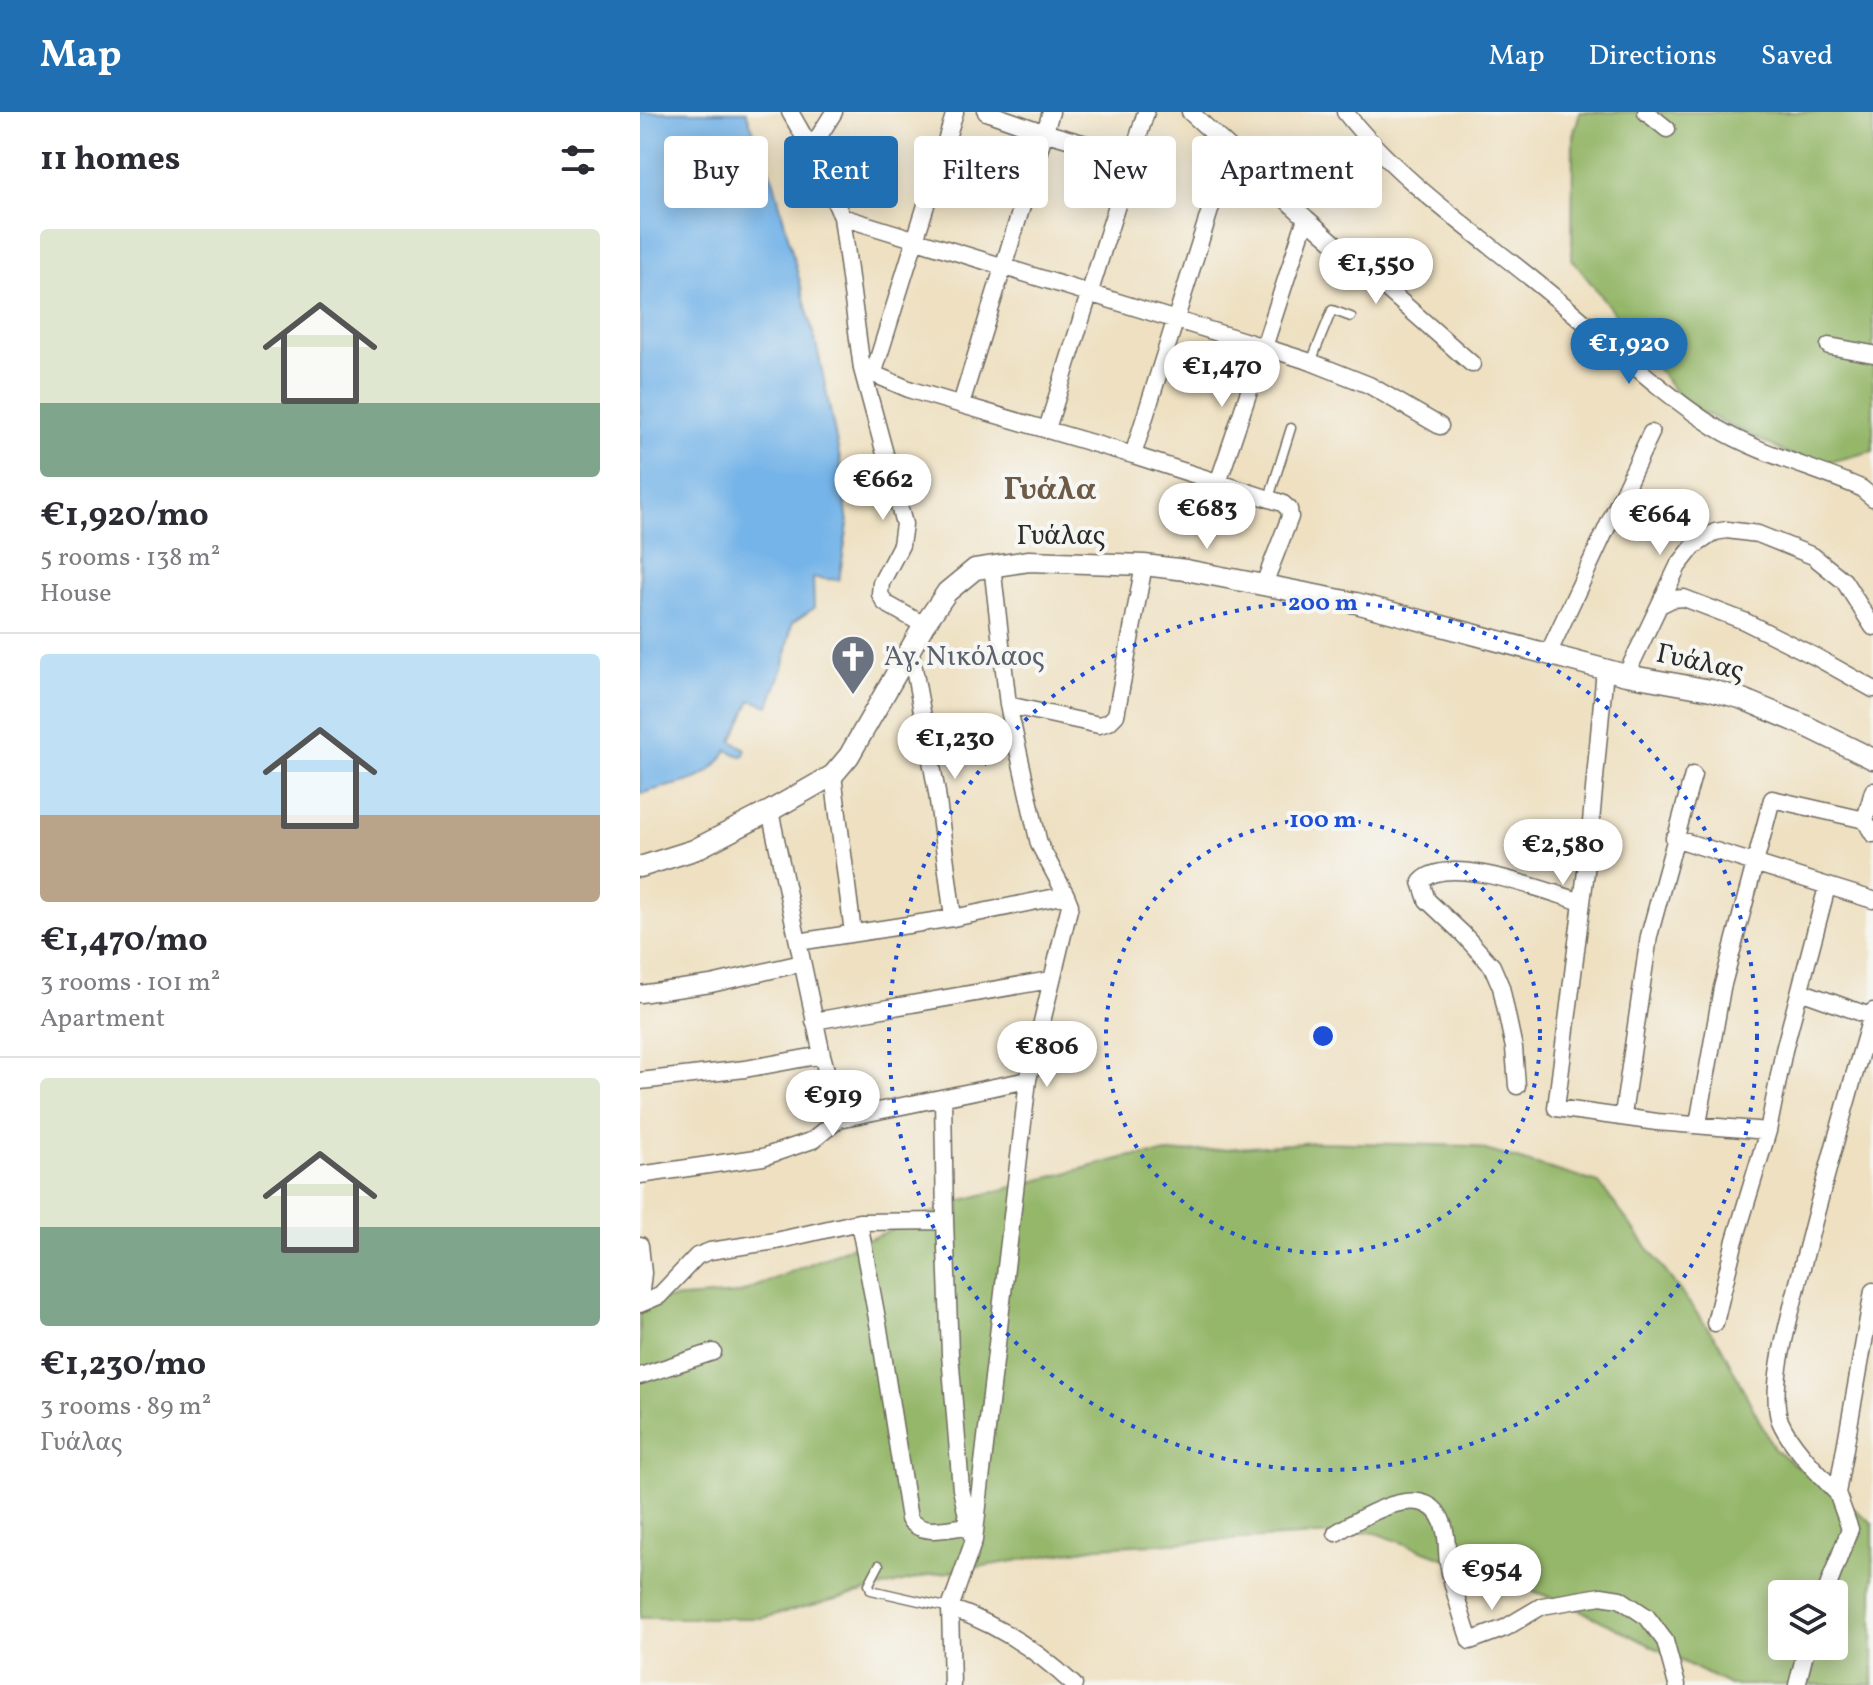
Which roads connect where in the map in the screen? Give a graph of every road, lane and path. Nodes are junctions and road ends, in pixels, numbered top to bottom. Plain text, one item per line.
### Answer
1 (790, 112) edge
2 (834, 112) edge
3 (955, 112) edge
4 (986, 112) edge
5 (1051, 112) edge
6 (1146, 112) edge
7 (1190, 112) edge
8 (1345, 112) edge
9 (1646, 112) edge
10 (1667, 129) dead end
11 (1043, 132) junction
12 (804, 136) edge
13 (819, 136) edge
14 (1139, 136) edge
15 (1064, 138) edge
16 (838, 208) edge
17 (1115, 208) edge
18 (1211, 208) edge
19 (842, 217) junction
20 (1306, 218) junction
21 (916, 239) junction
22 (1005, 266) junction
23 (1088, 292) junction
24 (1351, 317) dead end
25 (1175, 320) junction
26 (1829, 346) dead end
27 (1264, 347) junction
28 (1873, 354) edge
29 (1311, 362) junction
30 (1472, 364) dead end
31 (867, 372) junction
32 (961, 404) junction
33 (1440, 426) dead end
34 (1291, 428) dead end
35 (1047, 429) junction
36 (1651, 433) dead end
37 (1133, 455) junction
38 (1218, 483) junction
39 (1269, 498) junction
40 (1873, 498) edge
41 (992, 565) junction
42 (1144, 565) junction
43 (1264, 584) junction
44 (1660, 605) junction
45 (924, 625) junction
46 (1873, 627) edge
47 (911, 652) junction
48 (1548, 654) junction
49 (1605, 669) junction
50 (1626, 675) junction
51 (1873, 689) edge
52 (1008, 705) junction
53 (1873, 759) edge
54 (833, 775) junction
55 (1693, 775) dead end
56 (1873, 791) edge
57 (770, 811) junction
58 (1869, 827) edge
59 (1674, 838) junction
60 (1754, 864) junction
61 (640, 867) edge
62 (1827, 887) junction
63 (1066, 895) junction
64 (1873, 900) edge
65 (1582, 902) junction
66 (953, 918) junction
67 (853, 933) junction
68 (798, 942) junction
69 (802, 963) junction
70 (1050, 980) junction
71 (1800, 991) junction
72 (640, 994) edge
73 (1872, 1015) edge
74 (814, 1021) junction
75 (822, 1055) junction
76 (1028, 1080) junction
77 (640, 1081) edge
78 (1517, 1086) dead end
79 (943, 1098) junction
80 (1623, 1115) junction
81 (839, 1119) junction
82 (1698, 1124) junction
83 (1768, 1131) junction
84 (640, 1175) edge
85 (945, 1221) junction
86 (859, 1222) junction
87 (640, 1245) edge
88 (1873, 1291) edge
89 (640, 1302) edge
90 (1715, 1323) dead end
91 (713, 1352) dead end
92 (640, 1376) edge
93 (1837, 1493) junction
94 (971, 1533) junction
95 (1336, 1533) dead end
96 (879, 1565) dead end
97 (1830, 1580) edge
98 (950, 1608) junction
99 (1803, 1660) edge
100 (952, 1685) edge
101 (1074, 1685) edge
102 (1677, 1685) edge
103 (1797, 1685) edge

1 - 12 street
2 - 13 street
3 - 21 street
4 - 11 street
5 - 11 street
6 - 14 street
7 - 20 street
8 - 40 street
9 - 10 street
11 - 15 street
11 - 22 street
16 - 19 street
17 - 23 street
18 - 25 street
19 - 21 street
19 - 31 street
20 - 27 street
20 - 30 street
21 - 22 street
21 - 31 street
22 - 23 street
22 - 32 street
23 - 25 street
23 - 35 street
24 - 29 lane
25 - 27 street
25 - 37 street
26 - 28 street
27 - 29 street
27 - 38 street
29 - 33 street
31 - 32 street
31 - 45 street
32 - 35 street
34 - 39 lane
35 - 37 street
36 - 48 street
37 - 38 street
38 - 39 street
39 - 43 street
41 - 42 street, Γυάλας
41 - 45 street, Γυάλας
41 - 52 street
42 - 43 street, Γυάλας
42 - 52 street
43 - 48 street, Γυάλας
44 - 46 street
44 - 50 street
44 - 51 street
45 - 47 street, Γυάλας
47 - 54 street, Γυάλας
47 - 66 street
48 - 49 street, Γυάλας
49 - 50 street, Γυάλας
49 - 65 street
50 - 53 street, Γυάλας
52 - 63 street
54 - 57 street, Γυάλας
54 - 67 street
55 - 59 street
56 - 58 street
57 - 61 street, Γυάλας
57 - 68 street
58 - 60 street
59 - 60 street
59 - 80 street
60 - 62 street
60 - 82 street
62 - 64 street
62 - 71 street
63 - 66 street
63 - 70 street
65 - 78 street
65 - 80 street
66 - 67 street
67 - 68 street
68 - 69 street
69 - 72 street
69 - 74 street
70 - 74 street
70 - 76 street
71 - 73 street
71 - 83 street
73 - 93 street
74 - 75 street
75 - 77 street
75 - 81 street
76 - 79 street
76 - 94 street
79 - 81 street
79 - 85 street
80 - 82 street
81 - 84 street
82 - 83 street
83 - 90 street
85 - 86 street
85 - 94 street
86 - 89 street
86 - 94 street
87 - 89 street
88 - 93 street
91 - 92 street
93 - 97 street
94 - 98 street
95 - 102 street
96 - 98 lane
98 - 100 street
98 - 101 street
99 - 103 street

